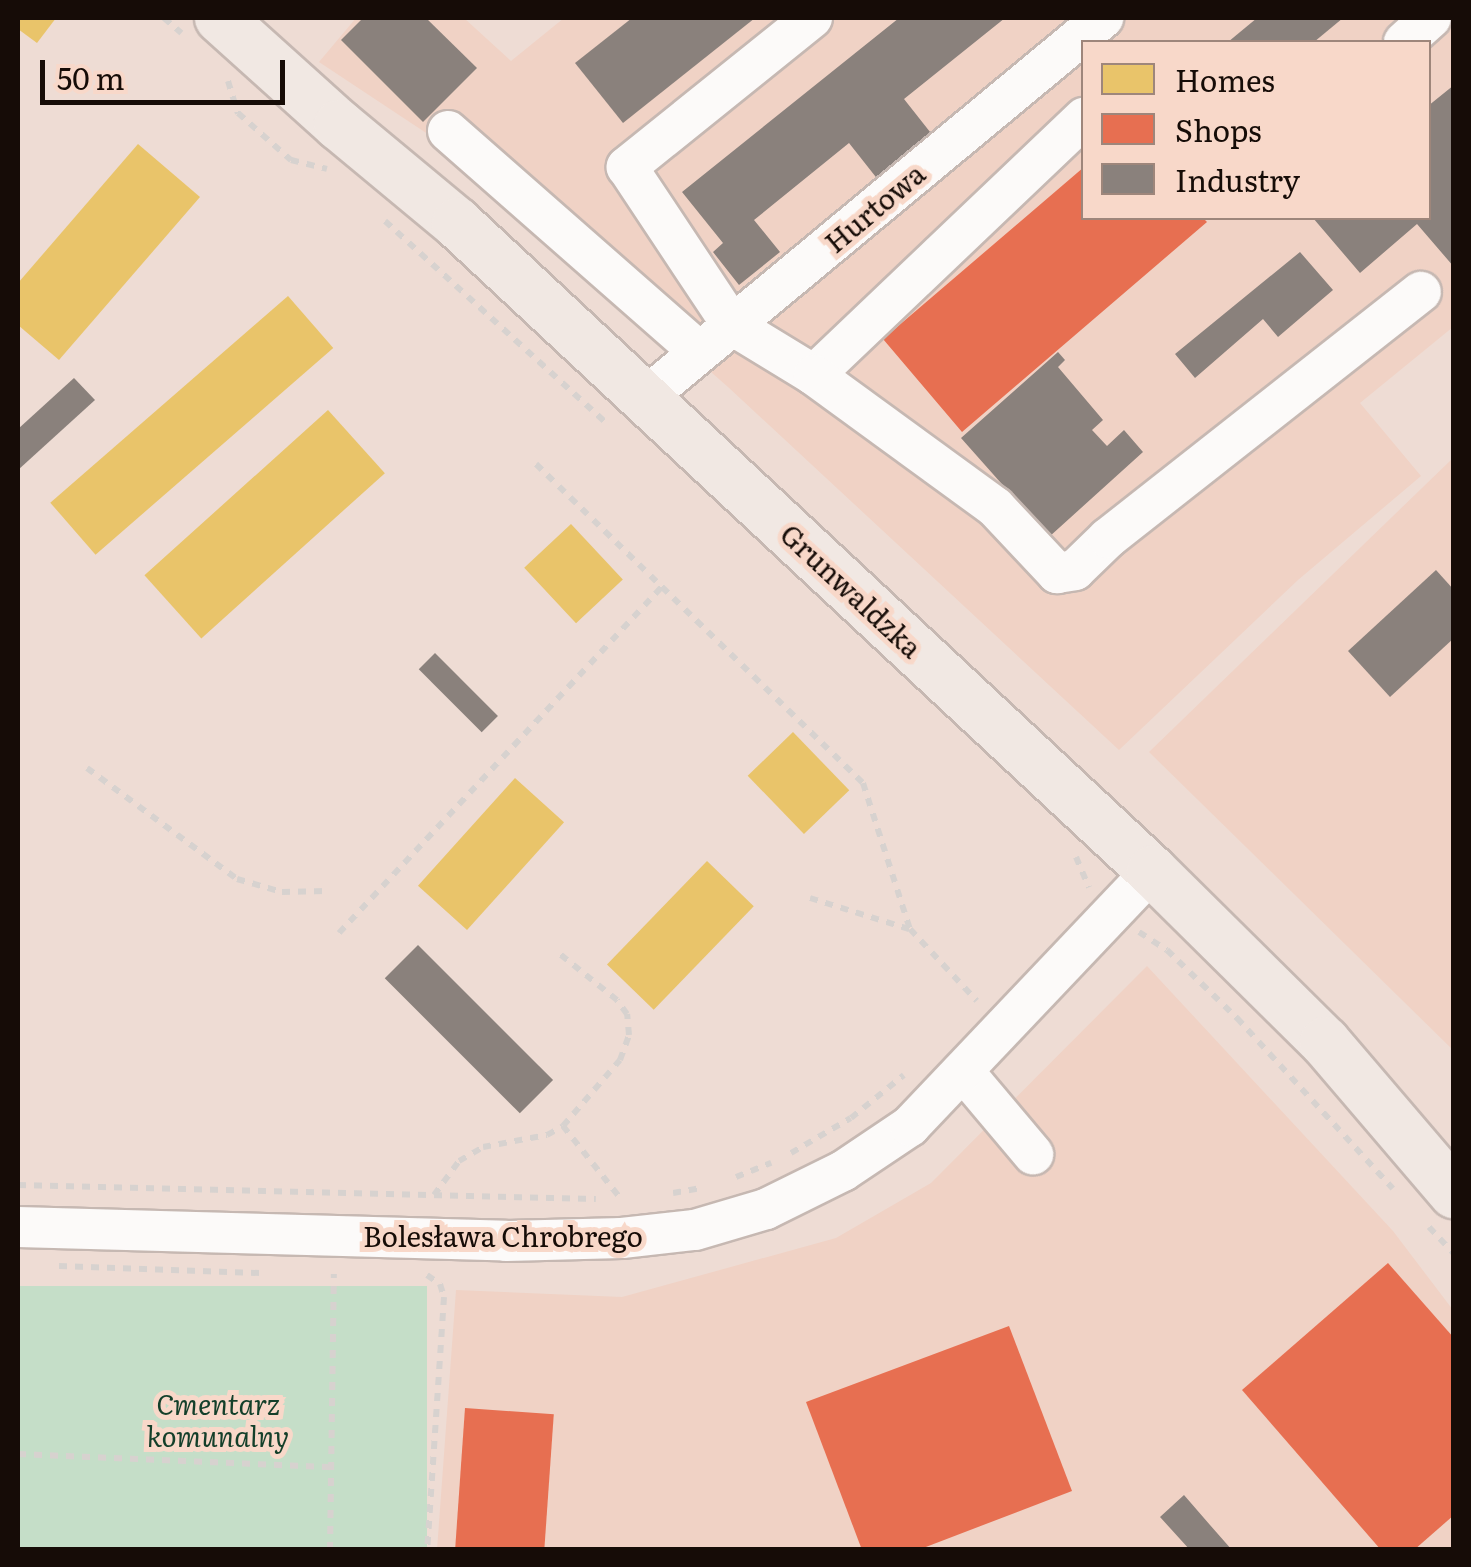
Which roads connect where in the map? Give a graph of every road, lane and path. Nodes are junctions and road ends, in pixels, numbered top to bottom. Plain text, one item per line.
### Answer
1 (164, 18) edge
2 (812, 18) edge
3 (1102, 18) edge
4 (1431, 18) edge
5 (204, 28) edge
6 (1406, 40) edge
7 (1055, 57) junction
8 (223, 71) dead end
9 (1081, 101) edge
10 (1081, 121) edge
11 (448, 131) dead end
12 (331, 172) dead end
13 (374, 211) dead end
14 (1421, 292) dead end
15 (732, 325) junction
16 (700, 352) junction
17 (814, 375) junction
18 (632, 416) junction
19 (536, 464) dead end
20 (662, 587) junction
21 (87, 768) dead end
22 (1067, 845) dead end
23 (1152, 871) junction
24 (327, 891) dead end
25 (810, 898) dead end
26 (1113, 912) junction
27 (910, 929) junction
28 (339, 933) dead end
29 (556, 951) dead end
30 (989, 988) dead end
31 (977, 1001) junction
32 (967, 1012) dead end
33 (913, 1066) dead end
34 (963, 1071) junction
35 (563, 1126) junction
36 (1033, 1154) dead end
37 (720, 1182) dead end
38 (18, 1185) edge
39 (708, 1186) dead end
40 (662, 1195) dead end
41 (434, 1196) junction
42 (635, 1198) dead end
43 (621, 1199) junction
44 (1404, 1202) dead end
45 (1436, 1204) edge
46 (18, 1227) edge
47 (1454, 1254) edge
48 (334, 1274) dead end
49 (435, 1279) dead end
50 (18, 1454) edge
51 (334, 1467) junction
52 (330, 1550) edge
53 (427, 1550) edge

1 - 5 path
2 - 15 street
3 - 7 street, Hurtowa
4 - 6 street
5 - 18 main road, Grunwaldzka
7 - 9 street
7 - 15 street, Hurtowa
8 - 12 path
10 - 17 street
11 - 16 street
13 - 18 path
14 - 17 street
15 - 16 street, Hurtowa
15 - 17 street
16 - 18 street, Hurtowa
18 - 23 main road, Grunwaldzka
19 - 20 path
20 - 27 path
20 - 28 path
21 - 24 path
22 - 26 path
23 - 26 street, Bolesława Chrobrego
23 - 45 main road, Grunwaldzka
25 - 27 path
26 - 34 street, Bolesława Chrobrego
26 - 44 path
27 - 31 path
29 - 35 path
30 - 31 path
31 - 32 path
33 - 37 path
34 - 36 street
34 - 46 street, Bolesława Chrobrego
35 - 41 path
35 - 43 path
38 - 41 path
39 - 40 path
41 - 43 path
42 - 43 path
45 - 47 path
48 - 51 path
49 - 53 path
50 - 51 path
51 - 52 path

